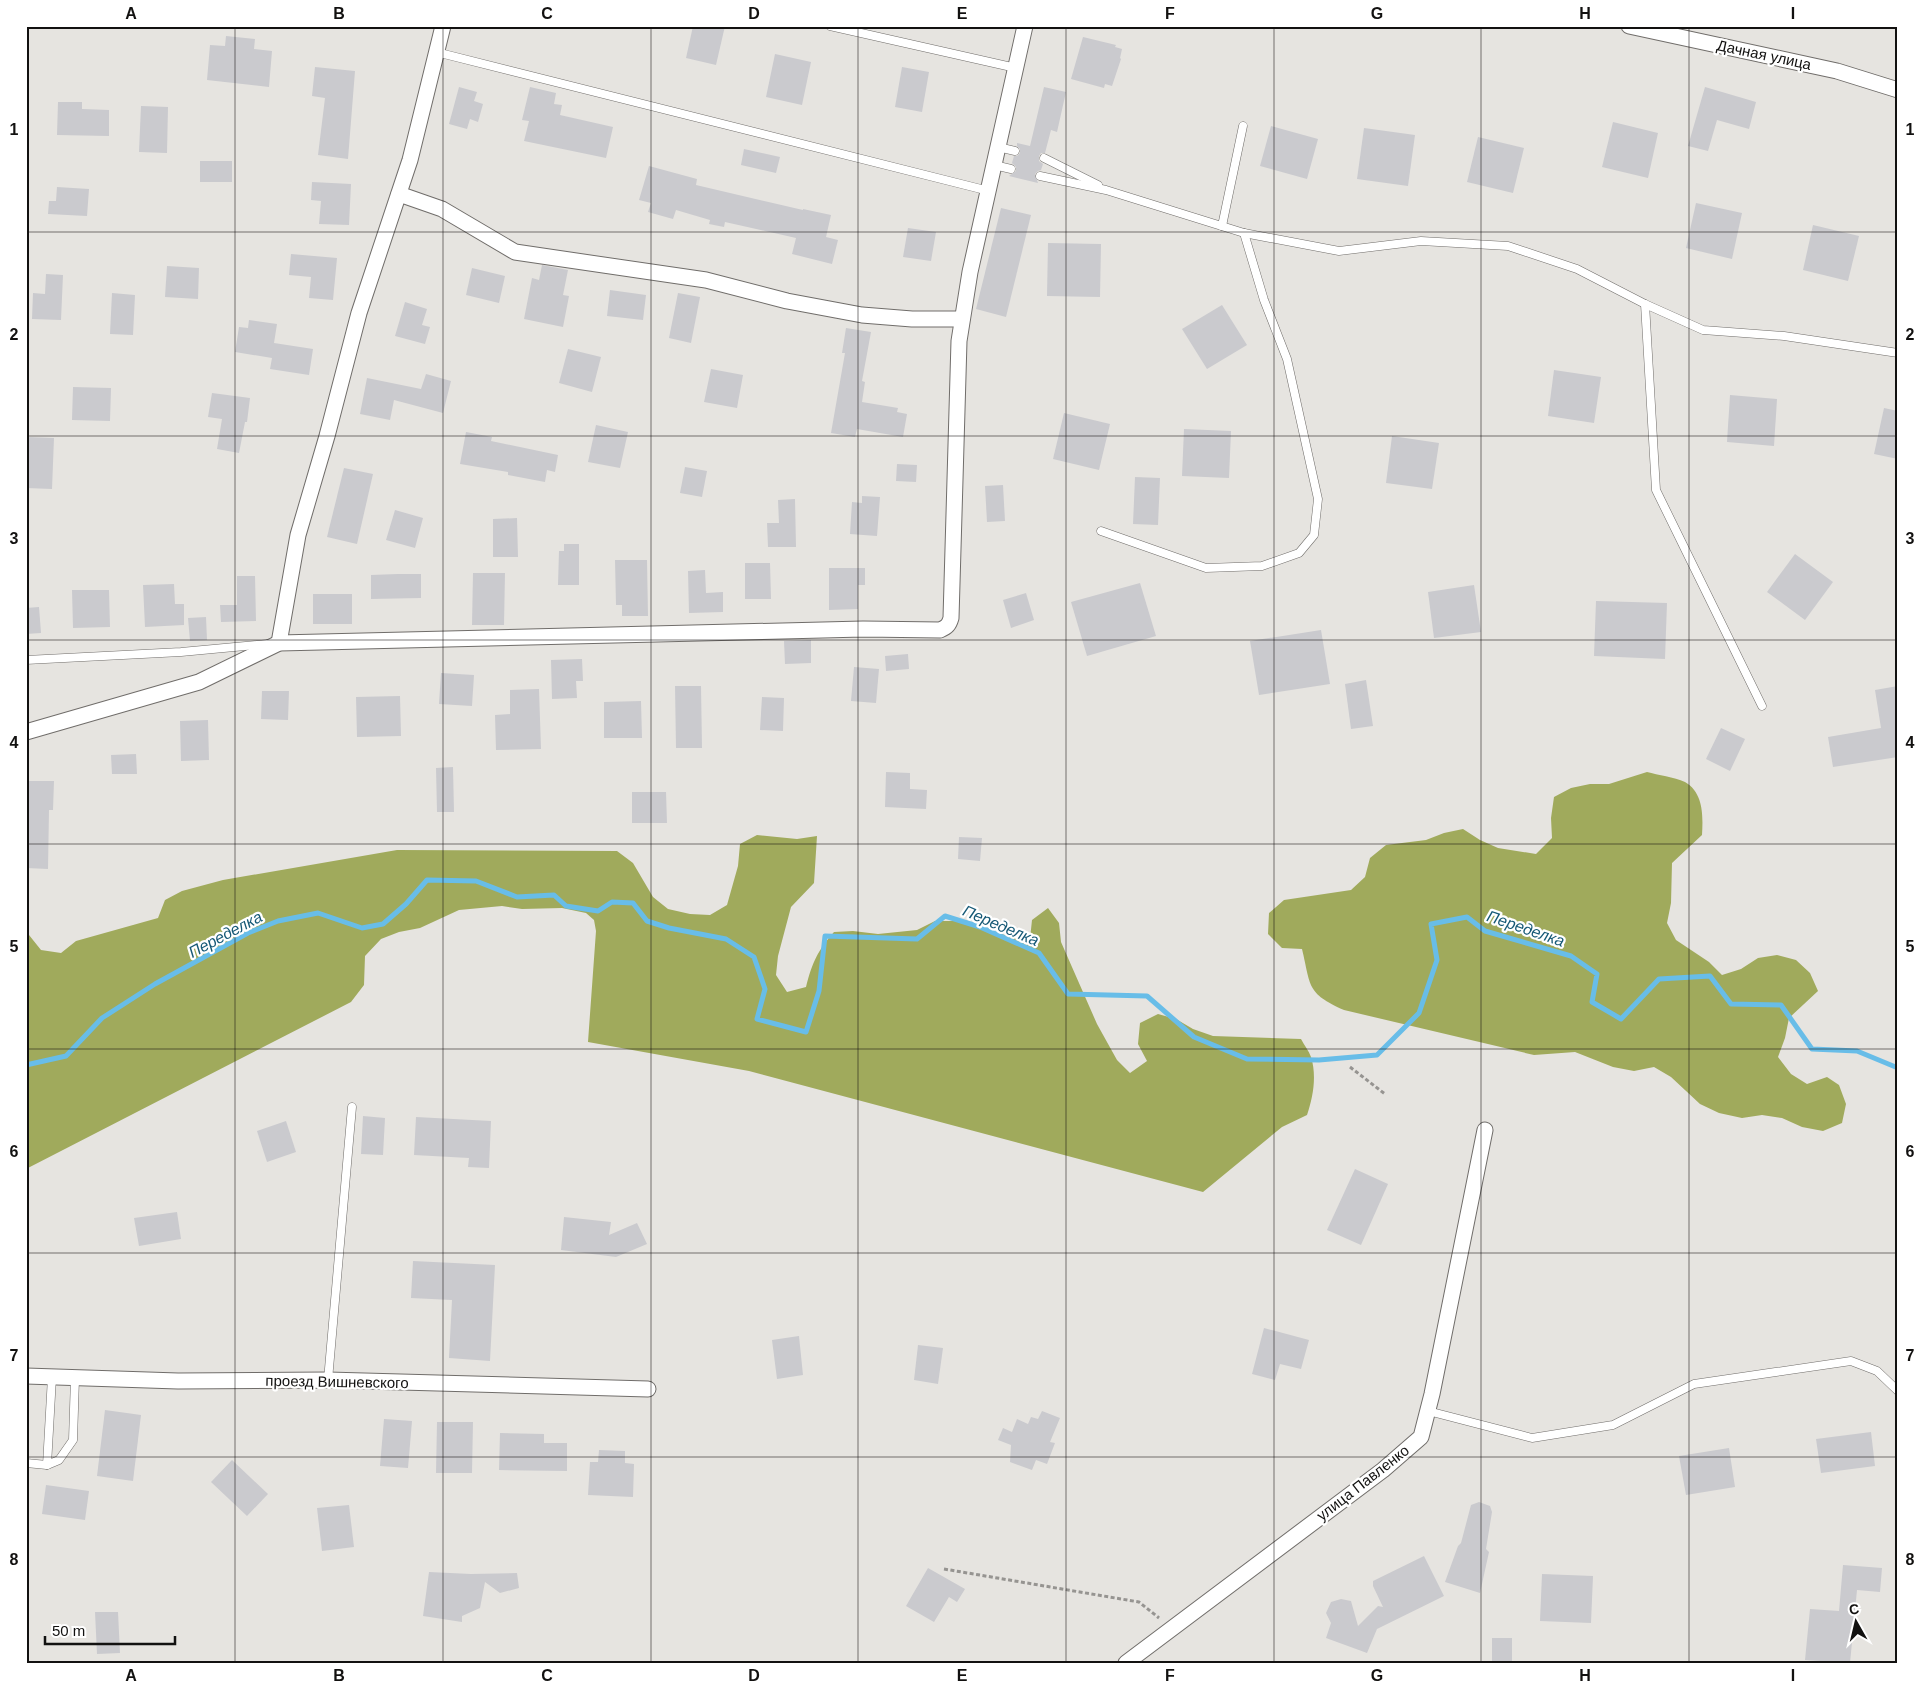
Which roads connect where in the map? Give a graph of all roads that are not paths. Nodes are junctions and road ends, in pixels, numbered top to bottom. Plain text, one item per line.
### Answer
1 (443, 26) edge
2 (830, 26) edge
3 (1025, 26) edge
4 (1629, 26) edge
5 (436, 52) junction
6 (1016, 68) junction
7 (1898, 90) edge
8 (1243, 126) dead end
9 (998, 147) junction
10 (1015, 151) dead end
11 (1044, 158) dead end
12 (994, 165) junction
13 (1011, 169) dead end
14 (1040, 176) dead end
15 (1106, 190) junction
16 (988, 191) junction
17 (399, 194) junction
18 (1222, 226) junction
19 (1244, 233) junction
20 (1645, 304) junction
21 (962, 319) junction
22 (1898, 353) edge
23 (1101, 531) dead end
24 (279, 643) junction
25 (26, 660) edge
26 (1762, 706) dead end
27 (26, 732) edge
28 (352, 1106) dead end
29 (1485, 1130) dead end
30 (26, 1376) edge
31 (52, 1377) junction
32 (75, 1378) junction
33 (328, 1380) junction
34 (648, 1389) dead end
35 (1898, 1391) edge
36 (1428, 1411) junction
37 (26, 1463) edge
38 (47, 1465) junction
39 (1126, 1663) edge

1 - 5 street
2 - 6 lane
3 - 6 street
4 - 7 street, Дачная улица
5 - 16 lane
5 - 17 street
6 - 9 street
8 - 18 lane
9 - 10 lane
9 - 12 street
11 - 15 lane
12 - 13 lane
12 - 16 street
14 - 15 lane
15 - 18 lane
16 - 21 street
17 - 21 street
17 - 24 street
18 - 19 lane
19 - 20 lane
19 - 23 lane
20 - 22 lane
20 - 26 lane
21 - 24 street
24 - 25 lane
24 - 27 street
28 - 33 lane
29 - 36 street, улица Павленко
30 - 31 street, проезд Вишневского
31 - 32 street, проезд Вишневского
31 - 38 lane
32 - 33 street, проезд Вишневского
32 - 38 lane
33 - 34 street, проезд Вишневского
35 - 36 lane
36 - 39 street, улица Павленко
37 - 38 lane

